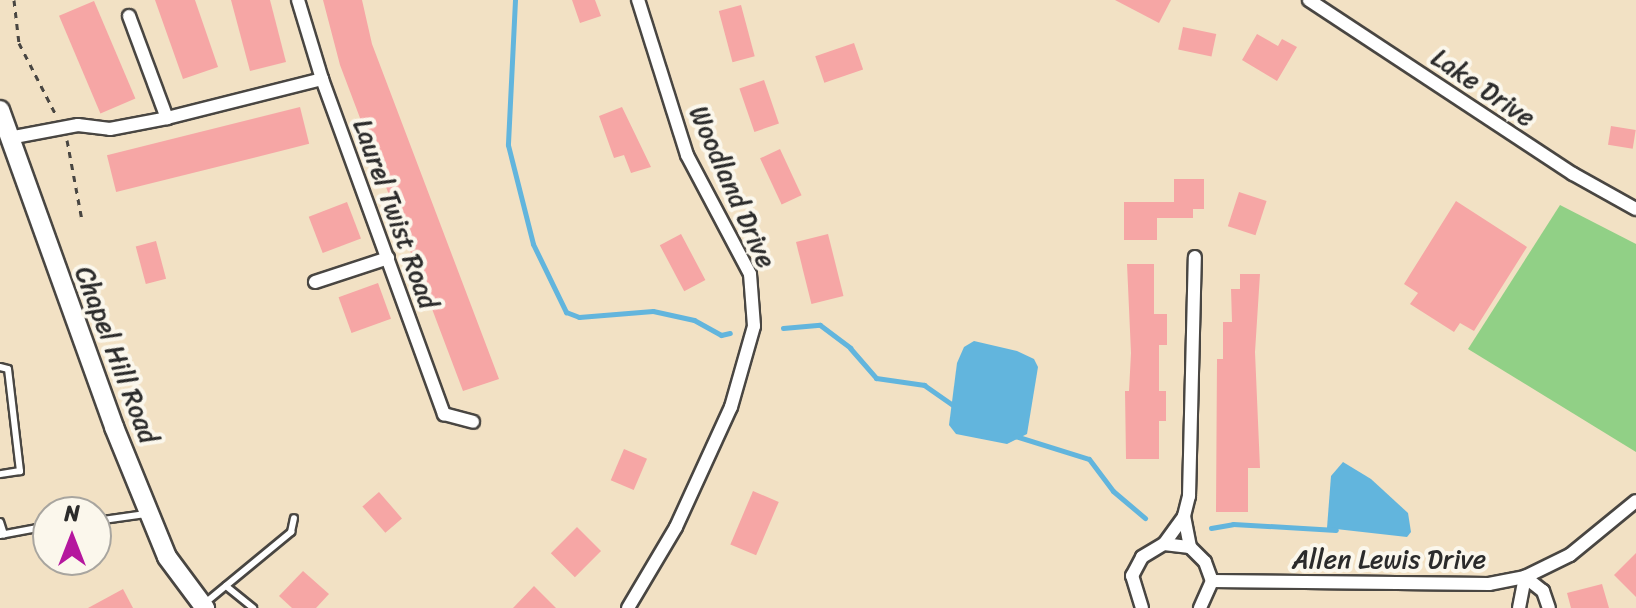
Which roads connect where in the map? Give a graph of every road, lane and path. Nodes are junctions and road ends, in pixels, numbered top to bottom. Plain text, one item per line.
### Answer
1 (14, 0) edge
2 (298, 0) edge
3 (638, 0) edge
4 (1309, 0) edge
5 (129, 16) dead end
6 (322, 79) junction
7 (52, 106) dead end
8 (0, 110) edge
9 (167, 118) junction
10 (5, 139) edge
11 (70, 148) dead end
12 (1636, 209) edge
13 (82, 220) dead end
14 (1195, 257) dead end
15 (388, 258) junction
16 (315, 282) dead end
17 (0, 367) edge
18 (473, 422) dead end
19 (0, 474) edge
20 (1636, 501) edge
21 (149, 513) junction
22 (1184, 516) junction
23 (294, 518) dead end
24 (112, 519) edge
25 (0, 522) edge
26 (32, 529) edge
27 (2, 534) edge
28 (1164, 544) junction
29 (1190, 547) junction
30 (1525, 577) junction
31 (1212, 581) junction
32 (226, 586) junction
33 (204, 606) edge
34 (253, 608) edge
35 (628, 608) edge
36 (1142, 608) edge
37 (1200, 608) edge
38 (1519, 608) edge
39 (1549, 608) edge

1 - 7 path
2 - 6 street, Laurel Twist Road
3 - 35 street, Woodland Drive
4 - 12 street, Lake Drive
5 - 9 street
6 - 9 street
6 - 15 street, Laurel Twist Road
8 - 10 main road, Chapel Hill Road
9 - 10 street
10 - 21 main road, Chapel Hill Road
11 - 13 path
14 - 22 street
15 - 16 street
15 - 18 street, Laurel Twist Road
17 - 19 lane
20 - 30 street, Allen Lewis Drive
21 - 24 lane
21 - 33 main road, Chapel Hill Road
22 - 28 street
22 - 29 street
23 - 32 lane
25 - 27 lane
26 - 27 lane
28 - 29 street
28 - 36 street
29 - 31 street
30 - 31 street, Allen Lewis Drive
30 - 38 street
30 - 39 street
31 - 37 street
32 - 33 lane
32 - 34 lane

